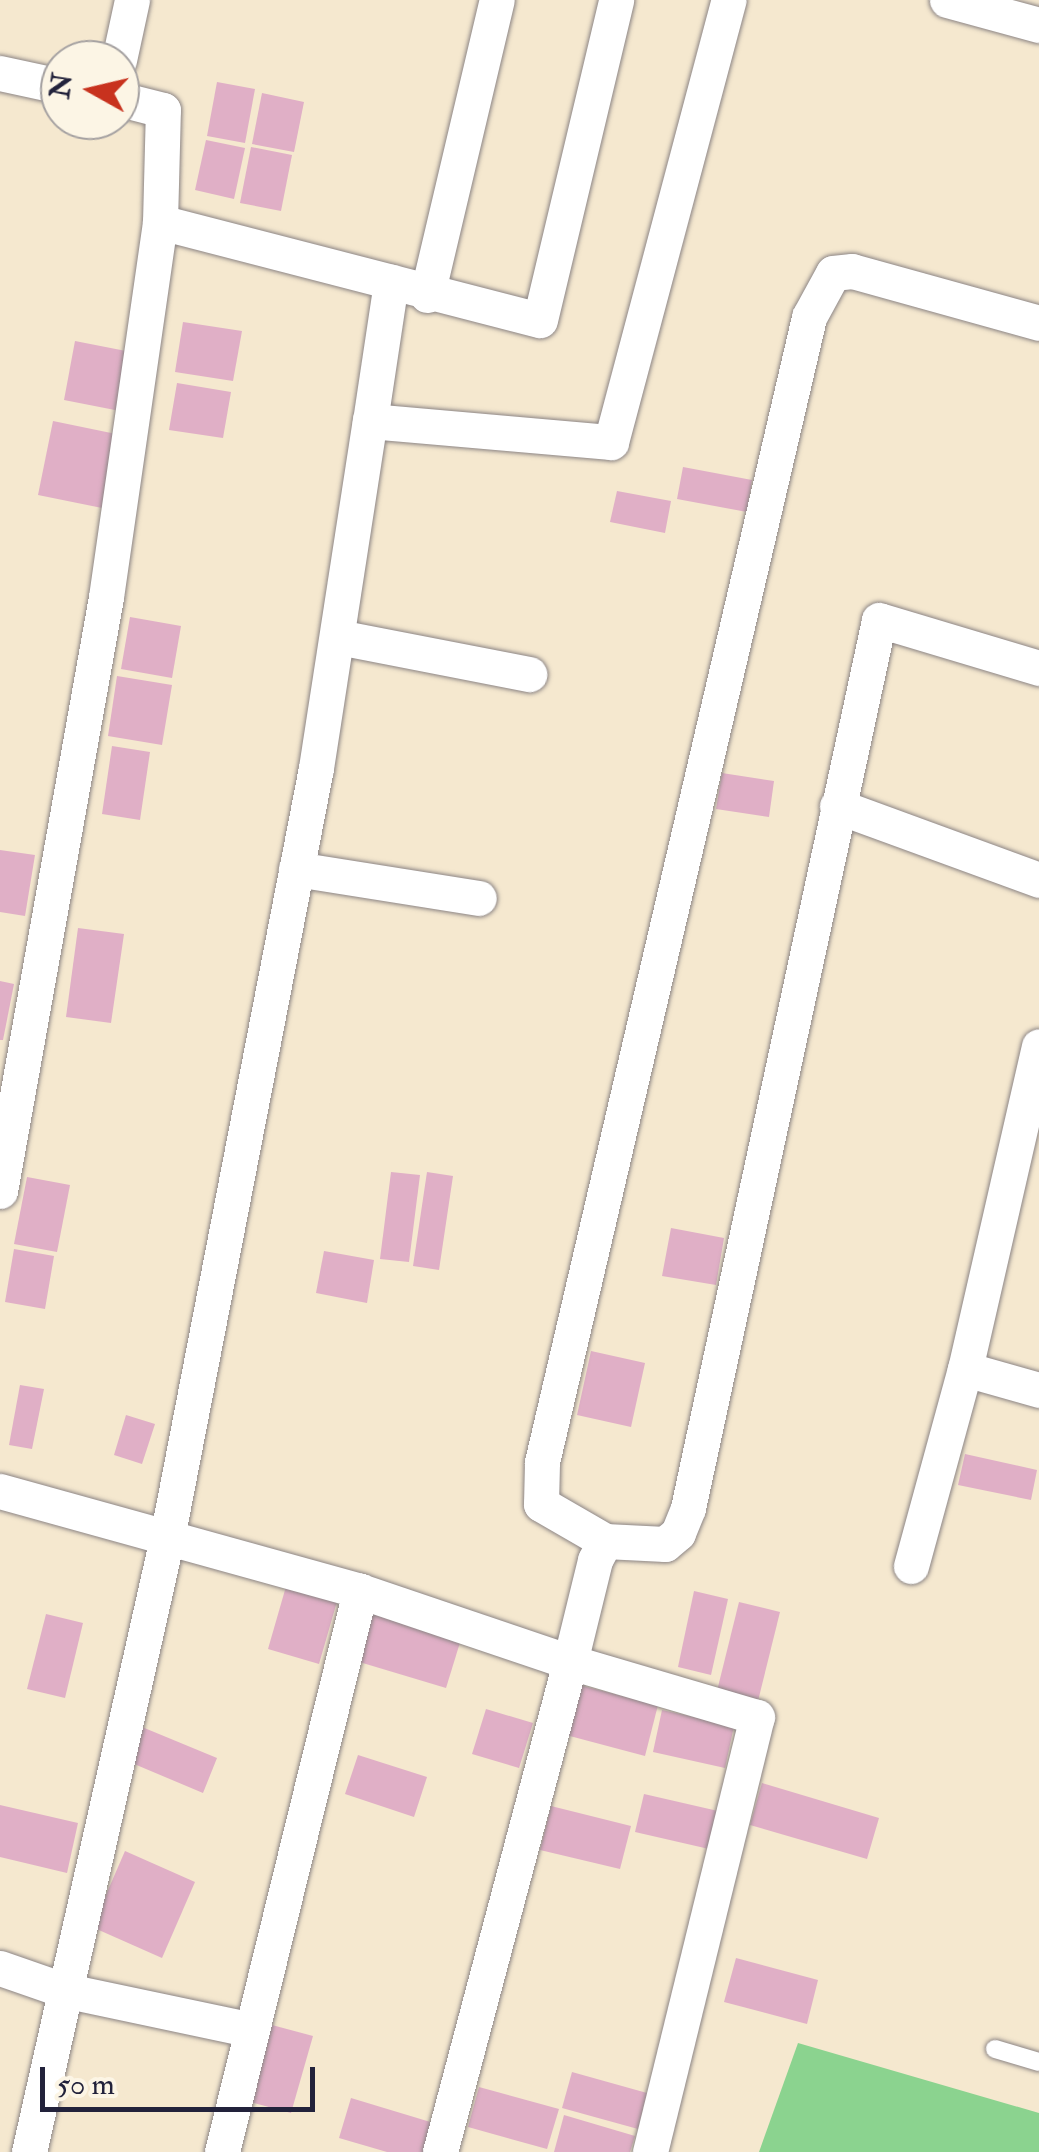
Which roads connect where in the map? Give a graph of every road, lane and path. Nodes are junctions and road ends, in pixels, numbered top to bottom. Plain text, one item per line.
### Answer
1 (132, 0) edge
2 (497, 0) edge
3 (616, 0) edge
4 (729, 0) edge
5 (947, 0) edge
6 (1039, 26) edge
7 (124, 40) edge
8 (0, 72) edge
9 (40, 81) edge
10 (140, 104) edge
11 (160, 222) junction
12 (391, 282) junction
13 (427, 296) junction
14 (1039, 322) edge
15 (370, 421) junction
16 (338, 637) junction
17 (1039, 668) edge
18 (529, 674) dead end
19 (838, 806) junction
20 (296, 869) junction
21 (1039, 880) edge
22 (479, 898) dead end
23 (1039, 1046) edge
24 (0, 1191) edge
25 (965, 1369) junction
26 (1039, 1390) edge
27 (0, 1491) edge
28 (167, 1538) junction
29 (605, 1541) junction
30 (911, 1566) dead end
31 (360, 1591) junction
32 (570, 1662) junction
33 (0, 1968) edge
34 (63, 1990) junction
35 (252, 2030) junction
36 (996, 2049) dead end
37 (1039, 2062) edge
38 (29, 2152) edge
39 (222, 2152) edge
40 (440, 2152) edge
41 (650, 2152) edge

1 - 7 street
2 - 13 street
3 - 13 street
4 - 15 street
5 - 6 street
8 - 9 street
10 - 11 street
11 - 12 street
11 - 24 street
12 - 13 street
12 - 15 street
14 - 29 street
15 - 16 street
16 - 18 street
16 - 20 street
17 - 19 street
19 - 21 street
19 - 29 street
20 - 22 street
20 - 28 street
23 - 25 street
25 - 26 street
25 - 30 street
27 - 28 street
28 - 31 street
28 - 34 street
29 - 32 street
31 - 32 street
31 - 35 street
32 - 40 street
32 - 41 street
33 - 34 street
34 - 35 street
34 - 38 street
35 - 39 street
36 - 37 lane

